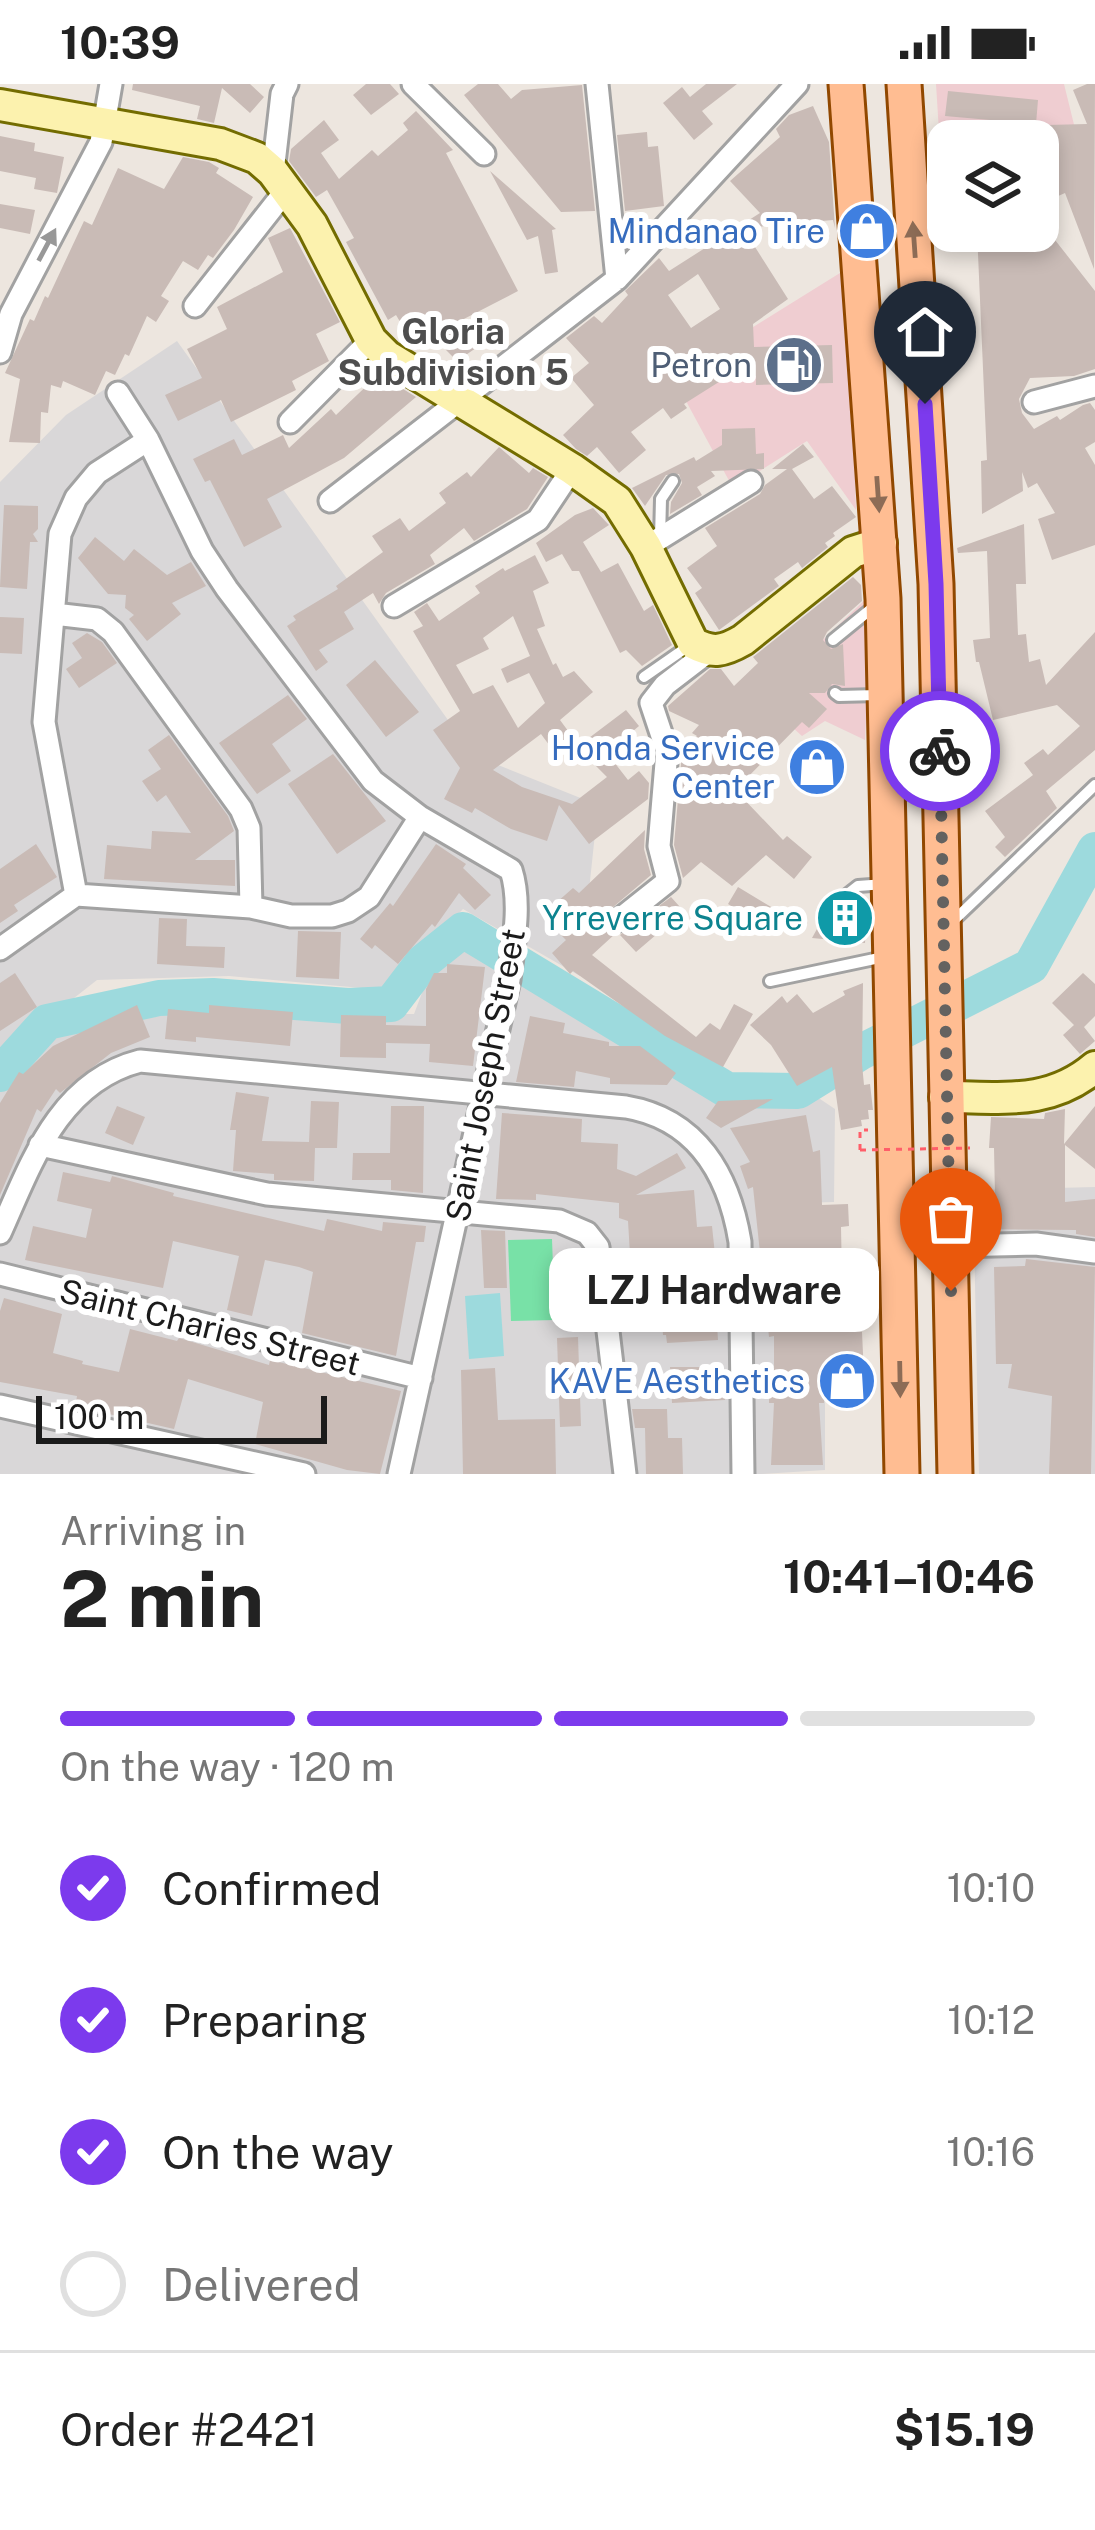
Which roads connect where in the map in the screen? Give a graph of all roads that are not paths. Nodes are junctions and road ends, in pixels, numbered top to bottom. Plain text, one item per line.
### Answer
1 (111, 84) edge
2 (287, 84) edge
3 (412, 84) edge
4 (597, 84) edge
5 (797, 84) edge
6 (845, 84) edge
7 (904, 84) edge
8 (440, 92) edge
9 (0, 105) edge
10 (104, 125) junction
11 (484, 154) dead end
12 (280, 180) junction
13 (617, 280) junction
14 (195, 306) dead end
15 (371, 340) junction
16 (0, 352) edge
17 (1095, 386) edge
18 (118, 393) dead end
19 (1034, 402) dead end
20 (460, 403) junction
21 (290, 422) dead end
22 (148, 440) junction
23 (572, 469) junction
24 (673, 481) dead end
25 (751, 482) dead end
26 (330, 501) dead end
27 (653, 543) junction
28 (881, 543) junction
29 (884, 599) junction
30 (394, 606) dead end
31 (54, 614) junction
32 (833, 640) dead end
33 (700, 647) junction
34 (644, 677) dead end
35 (835, 693) dead end
36 (939, 694) junction
37 (884, 695) junction
38 (1095, 785) edge
39 (420, 818) junction
40 (888, 884) junction
41 (76, 895) junction
42 (844, 897) dead end
43 (251, 907) junction
44 (620, 920) dead end
45 (942, 931) junction
46 (0, 949) edge
47 (890, 956) junction
48 (770, 981) dead end
49 (1095, 1067) edge
50 (484, 1092) junction
51 (945, 1096) junction
52 (40, 1145) junction
53 (459, 1214) junction
54 (0, 1233) edge
55 (950, 1246) junction
56 (1095, 1252) edge
57 (0, 1274) edge
58 (422, 1378) junction
59 (0, 1406) edge
60 (304, 1474) edge
61 (399, 1474) edge
62 (625, 1474) edge
63 (743, 1474) edge
64 (902, 1474) edge
65 (956, 1474) edge

1 - 10 street
2 - 12 street
3 - 8 street
4 - 13 street
5 - 13 street
6 -> 28 main road
36 -> 7 main road
8 - 11 street
9 - 10 street
10 - 12 street
16 -> 10 street
12 - 14 street
12 - 15 street
13 - 20 street
15 - 20 street
15 - 21 street
17 - 19 street
18 - 22 street, Saint Joseph Street
20 - 23 street
20 - 26 street
22 - 31 street
22 - 39 street, Saint Joseph Street
23 - 27 street
23 - 30 street
24 - 27 lane
25 - 27 street
27 - 33 street
28 - 29 main road
28 - 33 street
29 - 32 lane
29 - 37 main road
31 - 41 street
31 - 43 street
33 - 34 lane
33 - 44 street
35 - 37 lane
36 - 37 main road
36 - 45 main road
37 - 40 main road
38 - 45 lane
39 - 43 street
39 - 50 street, Saint Joseph Street
40 - 42 lane
40 - 47 main road
41 - 43 street
41 - 46 street
45 - 51 main road
47 - 48 lane
47 -> 64 main road
49 - 51 street
50 - 52 street
50 - 53 street, Saint Joseph Street
50 - 63 street
51 - 55 main road
52 - 53 street
52 - 54 street
53 - 58 street, Saint Joseph Street
53 - 62 street
55 - 56 street
55 - 65 main road
57 - 58 street, Saint Charies Street
58 - 61 street, Saint Joseph Street
59 - 60 street

